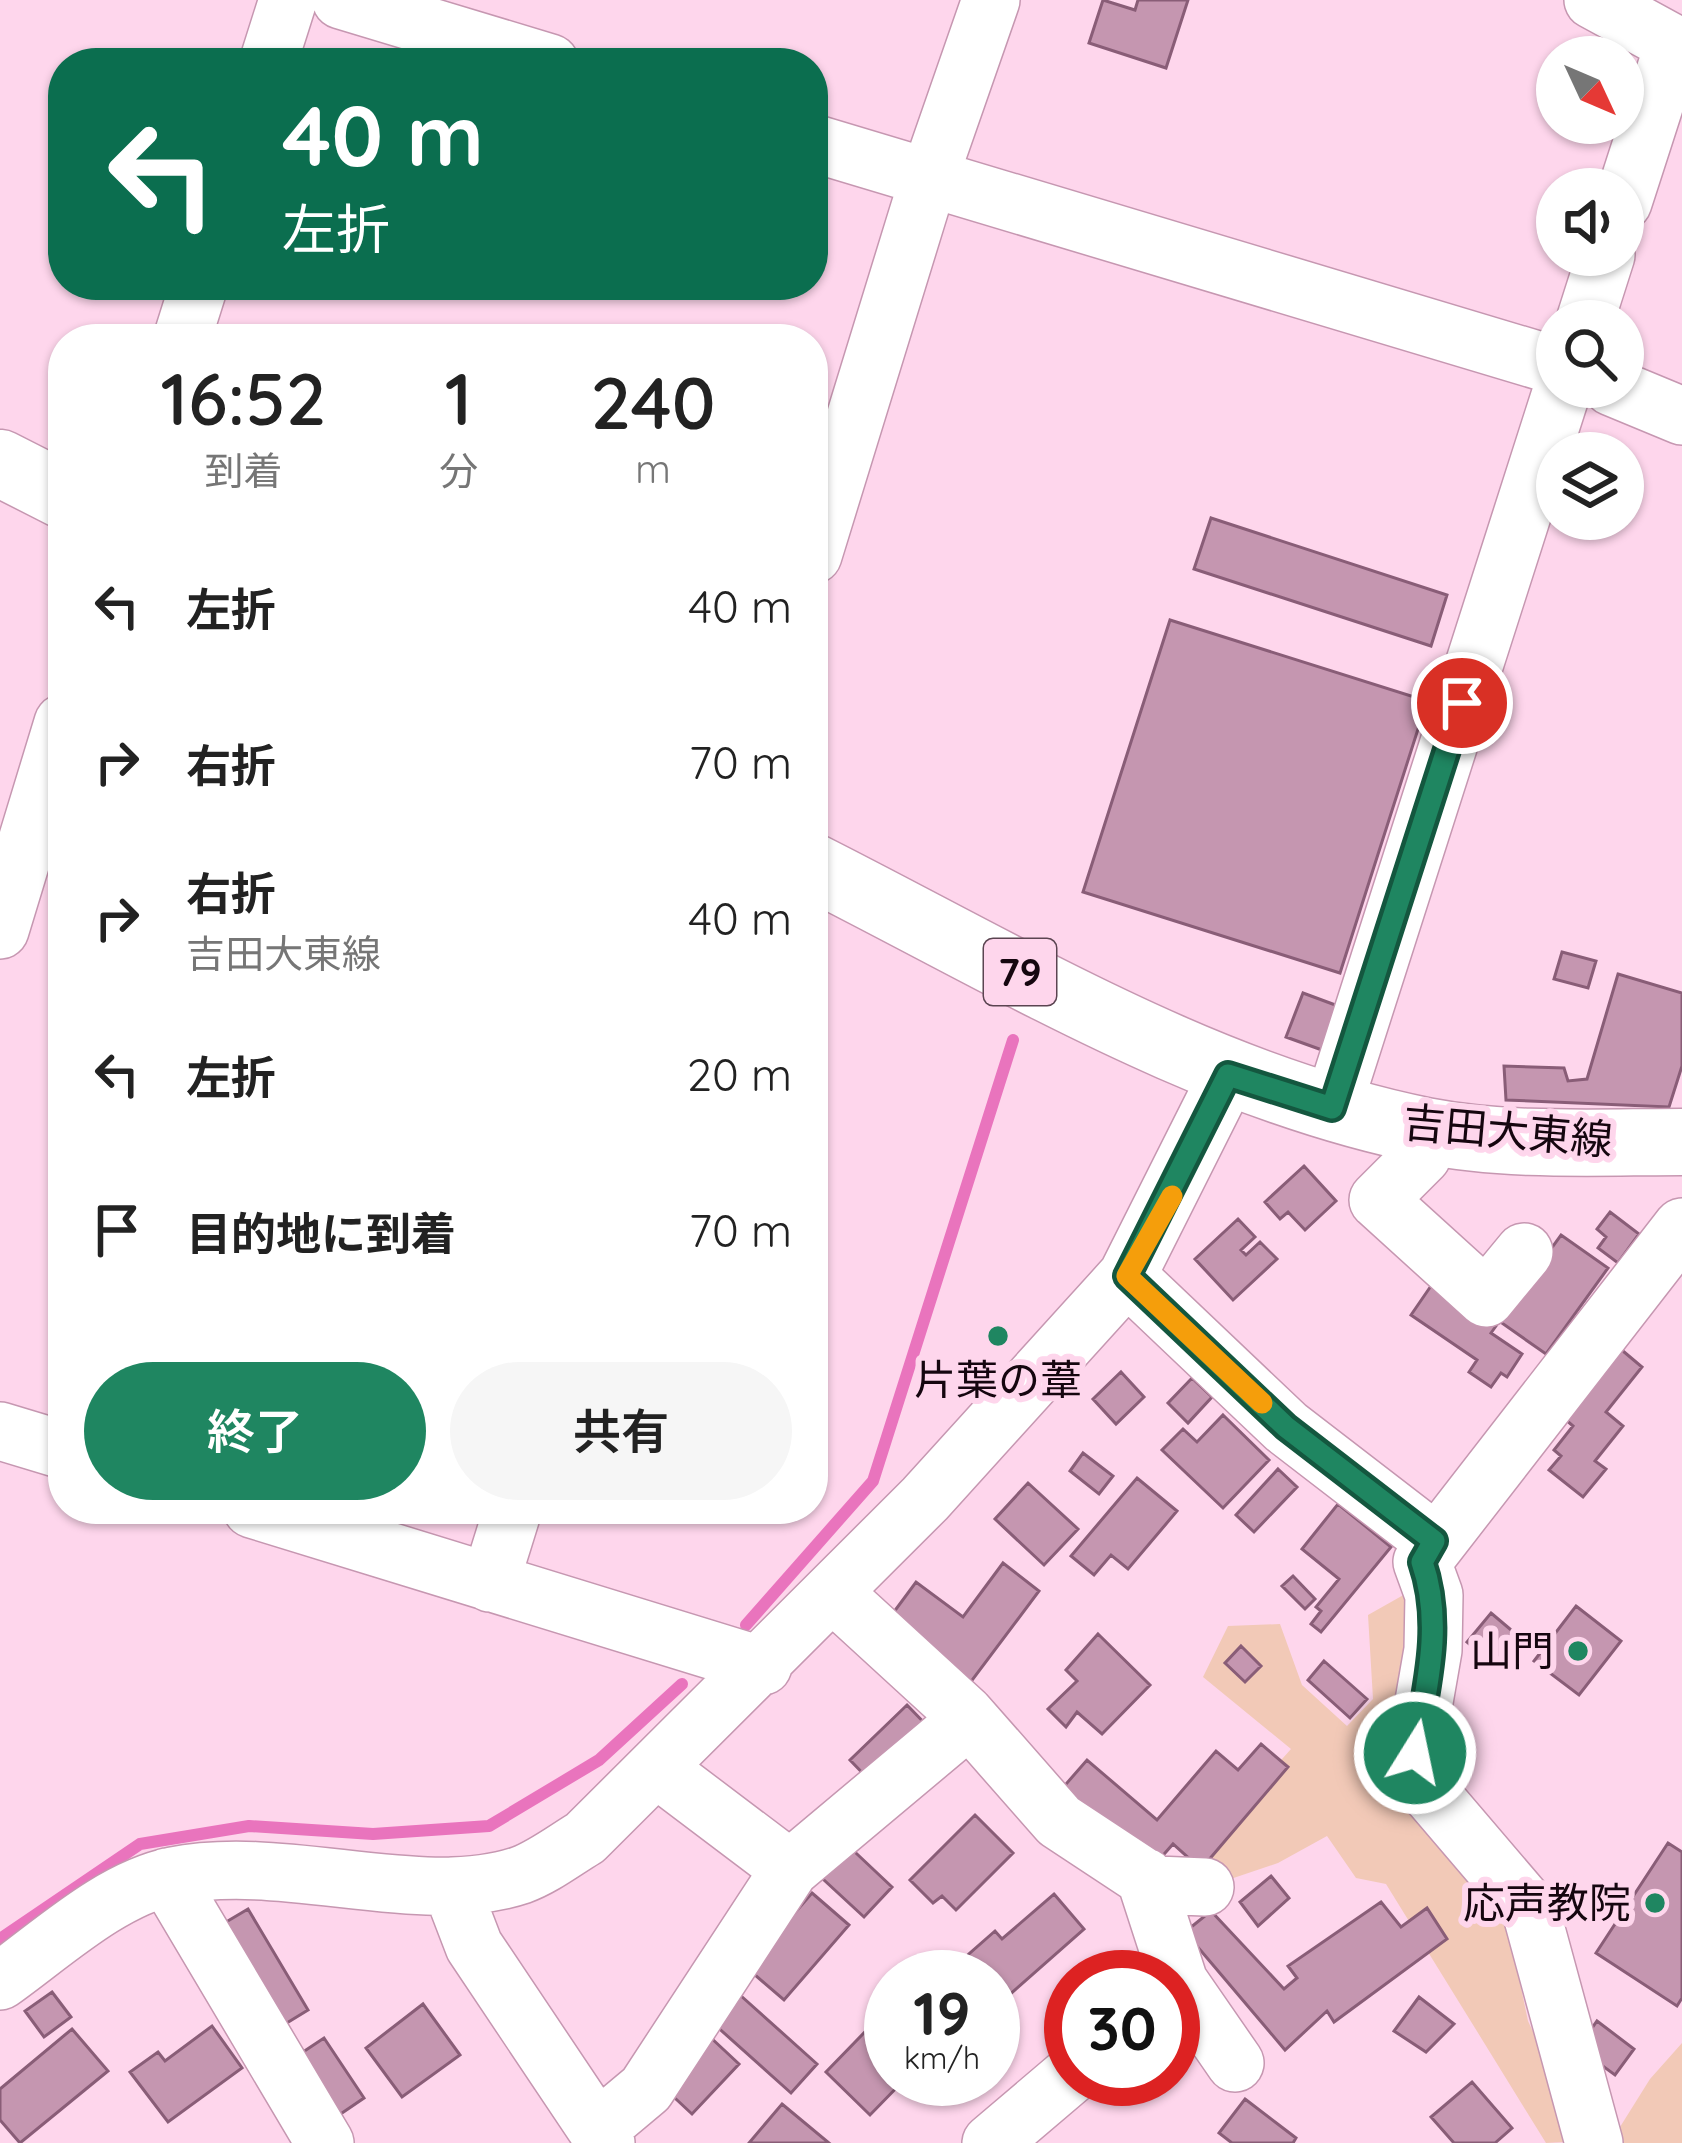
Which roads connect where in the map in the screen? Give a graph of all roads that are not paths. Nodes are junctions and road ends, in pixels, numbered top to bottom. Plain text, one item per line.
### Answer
1 (288, 0) edge
2 (341, 0) edge
3 (991, 0) edge
4 (1592, 0) edge
5 (1678, 47) edge
6 (273, 48) edge
7 (500, 48) edge
8 (828, 147) edge
9 (1635, 168) edge
10 (929, 178) junction
11 (1536, 360) edge
12 (1644, 400) edge
13 (1557, 408) edge
14 (1682, 416) edge
15 (0, 463) edge
16 (48, 487) edge
17 (828, 506) edge
18 (48, 772) edge
19 (828, 875) edge
20 (0, 930) edge
21 (1228, 1075) junction
22 (1332, 1108) junction
23 (1428, 1132) junction
24 (1682, 1142) edge
25 (1682, 1227) edge
26 (1524, 1252) dead end
27 (1127, 1276) junction
28 (0, 1431) edge
29 (48, 1445) edge
30 (300, 1524) edge
31 (508, 1524) edge
32 (1434, 1541) junction
33 (490, 1583) junction
34 (833, 1593) junction
35 (763, 1666) junction
36 (969, 1719) junction
37 (659, 1770) junction
38 (790, 1869) junction
39 (167, 1876) junction
40 (1145, 1877) junction
41 (451, 1886) junction
42 (1205, 1887) dead end
43 (1166, 1950) edge
44 (0, 1981) edge
45 (1200, 2017) edge
46 (1235, 2063) dead end
47 (1044, 2097) edge
48 (601, 2136) edge
49 (325, 2143) edge
50 (991, 2143) edge
51 (1594, 2143) edge

1 - 6 street
2 - 7 street
3 - 10 street
4 - 5 street
5 - 9 street
8 - 10 street
10 - 11 street
10 - 17 street
12 - 14 street
13 - 22 street
15 - 16 main road
18 - 20 street
19 - 21 main road, 吉田大東線 / 79
21 - 22 main road, 吉田大東線 / 79
21 - 27 street
22 - 23 main road, 吉田大東線 / 79
23 - 24 main road, 吉田大東線 / 79
23 - 26 street
25 - 32 street
27 - 32 street
27 - 34 street
28 - 29 street
30 - 33 street
31 - 33 street
32 - 51 street
33 - 35 street
34 - 35 street
34 - 36 street
35 - 37 street
36 - 38 street
36 - 40 street
37 - 38 street
37 - 41 street
38 - 48 street
39 - 41 street
39 - 44 street
39 - 49 street
40 - 42 street
40 - 43 street
41 - 48 street
45 - 46 street
47 - 50 street

